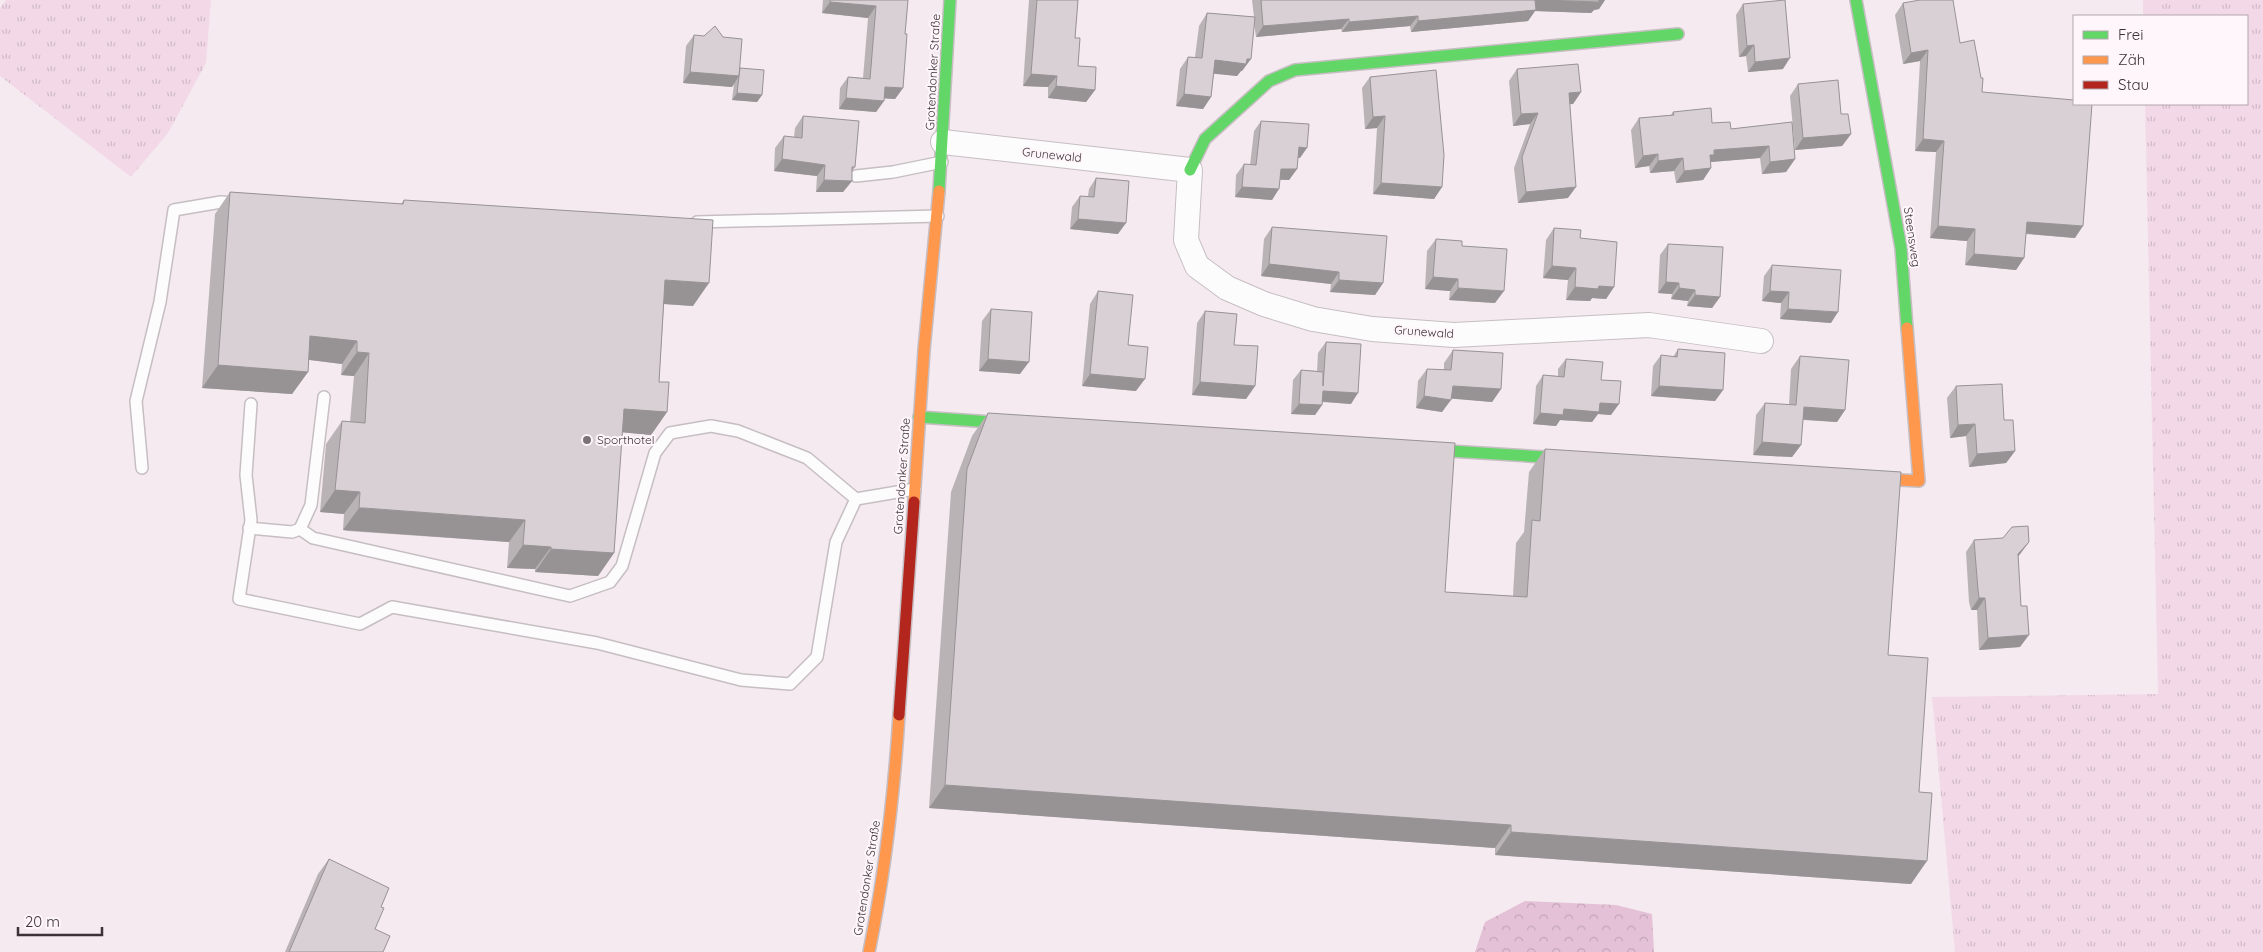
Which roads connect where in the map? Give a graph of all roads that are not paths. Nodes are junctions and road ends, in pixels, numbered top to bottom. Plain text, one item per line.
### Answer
1 (950, 0) edge
2 (1856, 0) edge
3 (1678, 34) dead end
4 (942, 152) junction
5 (1190, 170) junction
6 (856, 176) edge
7 (250, 203) edge
8 (938, 216) junction
9 (682, 222) edge
10 (1761, 341) dead end
11 (324, 397) dead end
12 (252, 404) dead end
13 (919, 417) junction
14 (1032, 424) edge
15 (1407, 448) edge
16 (1585, 460) edge
17 (142, 468) dead end
18 (1853, 477) edge
19 (915, 489) junction
20 (856, 499) junction
21 (249, 528) junction
22 (300, 530) junction
23 (869, 952) edge

1 - 4 street, Grotendonker Straße
2 - 18 street, Steensweg
3 - 5 street, Grunewald
4 - 5 street, Grunewald
4 - 6 lane
4 - 8 street, Grotendonker Straße
5 - 10 street, Grunewald
7 - 17 lane
8 - 9 lane
8 - 13 street, Grotendonker Straße
11 - 22 lane
12 - 21 lane
13 - 14 street
13 - 19 street, Grotendonker Straße
15 - 16 street
19 - 20 lane
19 - 23 street, Grotendonker Straße
20 - 21 lane
20 - 22 lane
21 - 22 lane

